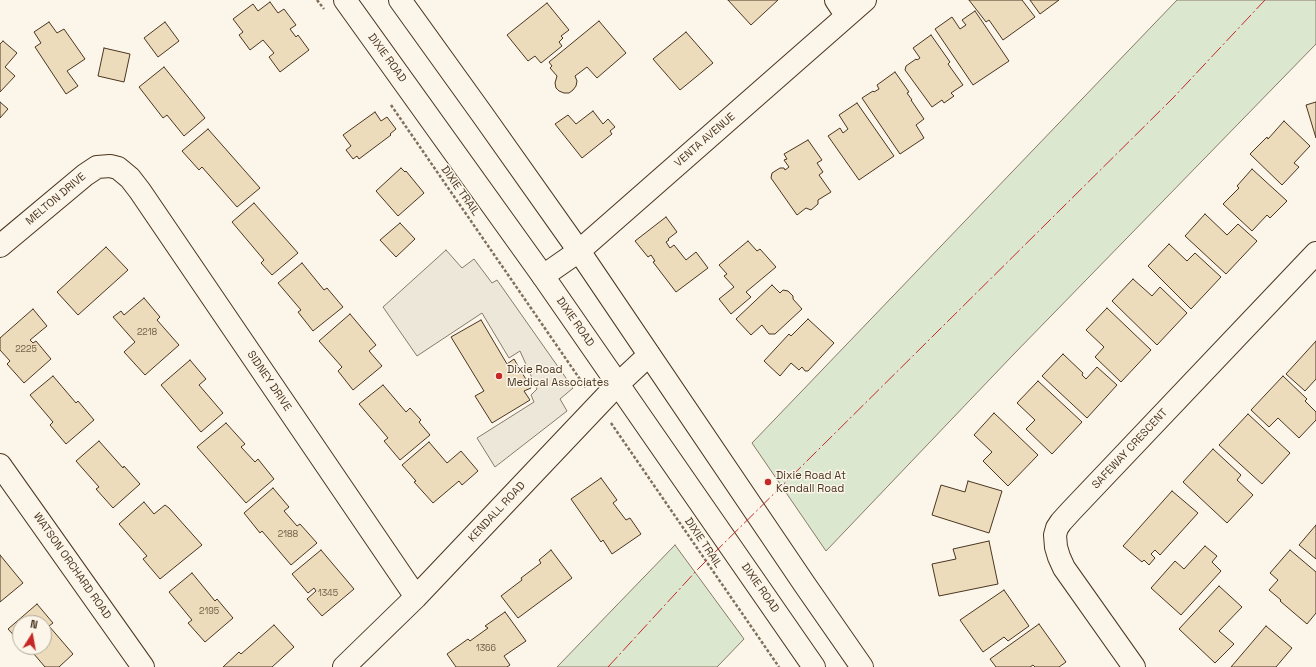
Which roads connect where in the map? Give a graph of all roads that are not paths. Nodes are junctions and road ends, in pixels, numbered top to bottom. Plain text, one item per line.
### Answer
1 (345, 0) edge
2 (400, 0) edge
3 (865, 0) edge
4 (841, 8) edge
5 (118, 168) joint
6 (0, 246) edge
7 (579, 251) junction
8 (1316, 253) edge
9 (543, 276) junction
10 (649, 355) junction
11 (618, 384) junction
12 (0, 465) edge
13 (416, 597) junction
14 (143, 667) edge
15 (344, 667) edge
16 (814, 667) edge
17 (862, 667) edge
18 (1134, 667) edge

1 - 9 street, DIXIE ROAD
2 - 7 street
3 - 4 street, VENTA AVENUE
4 - 7 street, VENTA AVENUE
5 - 6 street, MELTON DRIVE
5 - 13 street, SIDNEY DRIVE
7 - 9 street, VENTA AVENUE
7 - 10 street
8 - 18 street, SAFEWAY CRESCENT
9 - 11 street, DIXIE ROAD
10 - 11 street, KENDALL ROAD
10 - 17 street
11 - 13 street, KENDALL ROAD
11 - 16 street, DIXIE ROAD
12 - 14 street, WATSON ORCHARD ROAD
13 - 15 street, KENDALL ROAD

